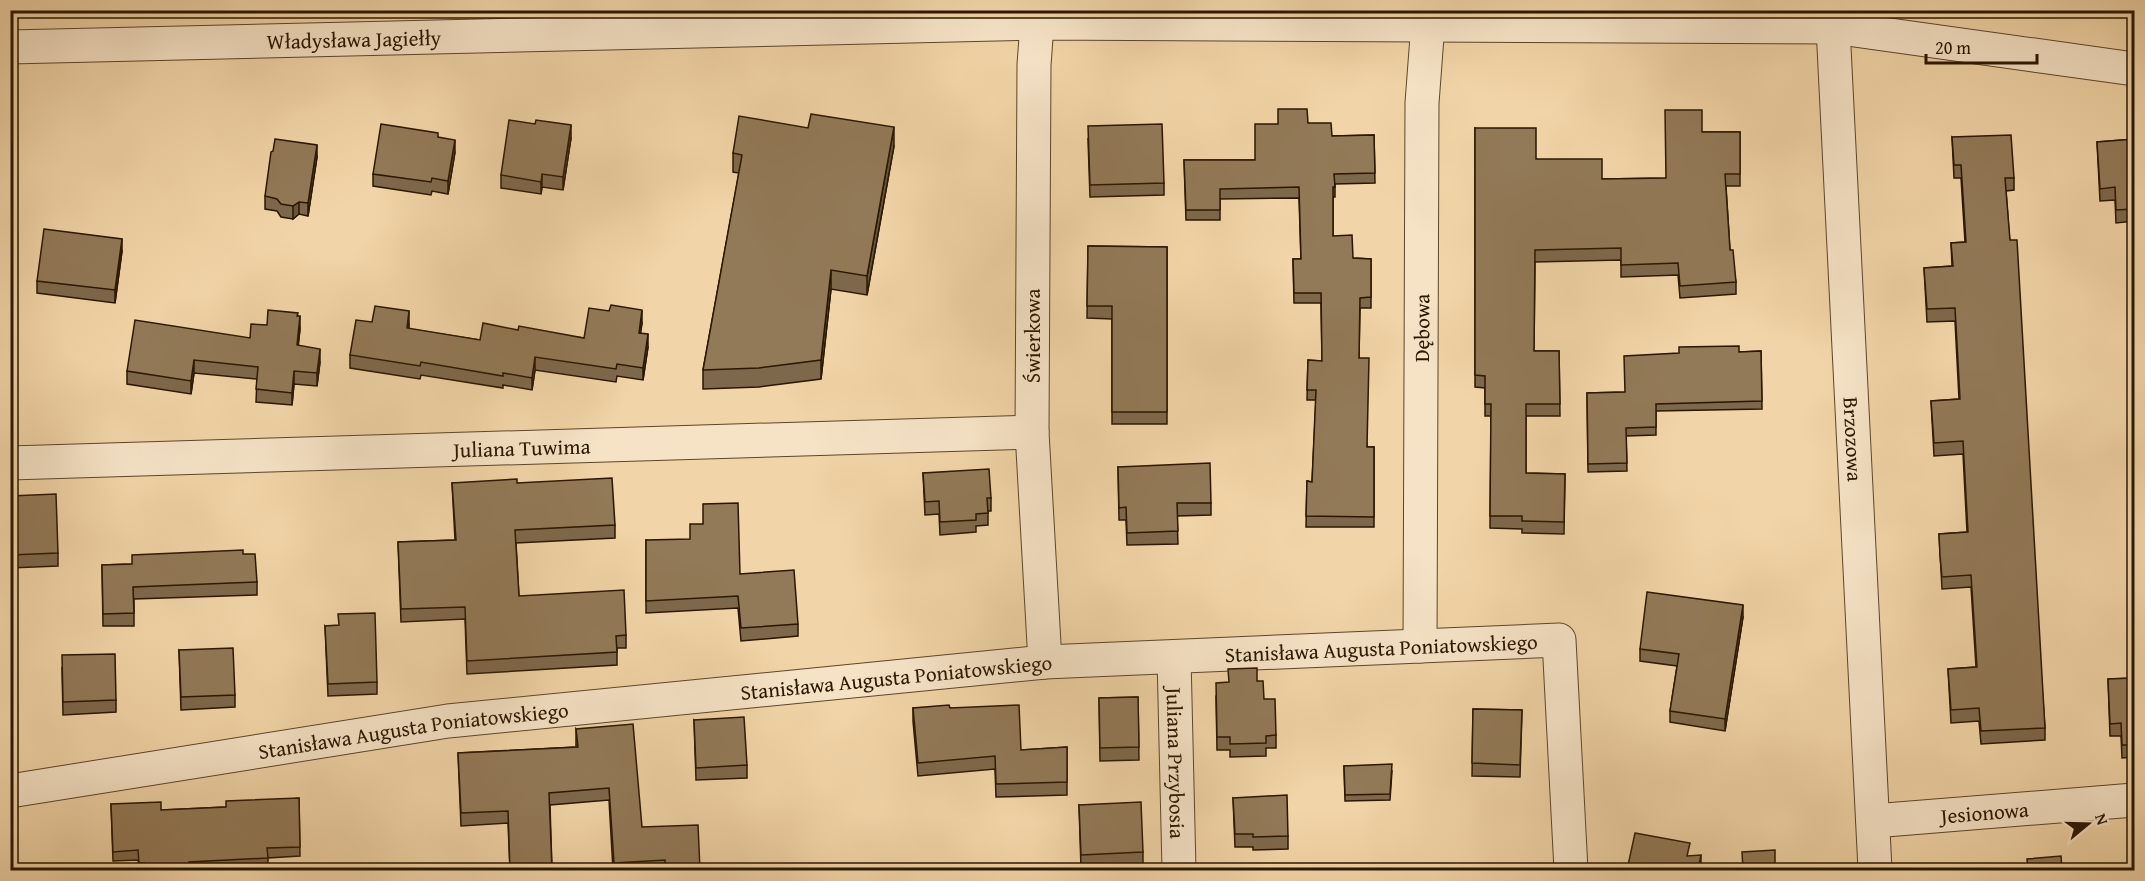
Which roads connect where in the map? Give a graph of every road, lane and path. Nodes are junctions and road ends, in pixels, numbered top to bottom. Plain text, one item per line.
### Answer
1 (1038, 17) edge
2 (1429, 18) edge
3 (1835, 19) edge
4 (486, 23) edge
5 (10, 47) edge
6 (2134, 69) edge
7 (1032, 432) junction
8 (10, 462) edge
9 (1420, 646) junction
10 (1173, 657) junction
11 (1046, 662) junction
12 (10, 791) edge
13 (2134, 800) edge
14 (1873, 821) junction
15 (1179, 870) edge
16 (1571, 870) edge
17 (1875, 870) edge

1 - 2 street, Władysława Jagiełły
1 - 4 street, Władysława Jagiełły
1 - 7 street, Świerkowa
2 - 3 street, Władysława Jagiełły
2 - 9 street, Dębowa
3 - 6 street, Władysława Jagiełły
3 - 14 street, Brzozowa
4 - 5 street, Władysława Jagiełły
7 - 8 street, Juliana Tuwima
7 - 11 street, Świerkowa
9 - 10 street, Stanisława Augusta Poniatowskiego
9 - 16 street, Stanisława Augusta Poniatowskiego
10 - 11 street, Stanisława Augusta Poniatowskiego
10 - 15 street, Juliana Przybosia
11 - 12 street, Stanisława Augusta Poniatowskiego
13 - 14 street, Jesionowa
14 - 17 street, Brzozowa

